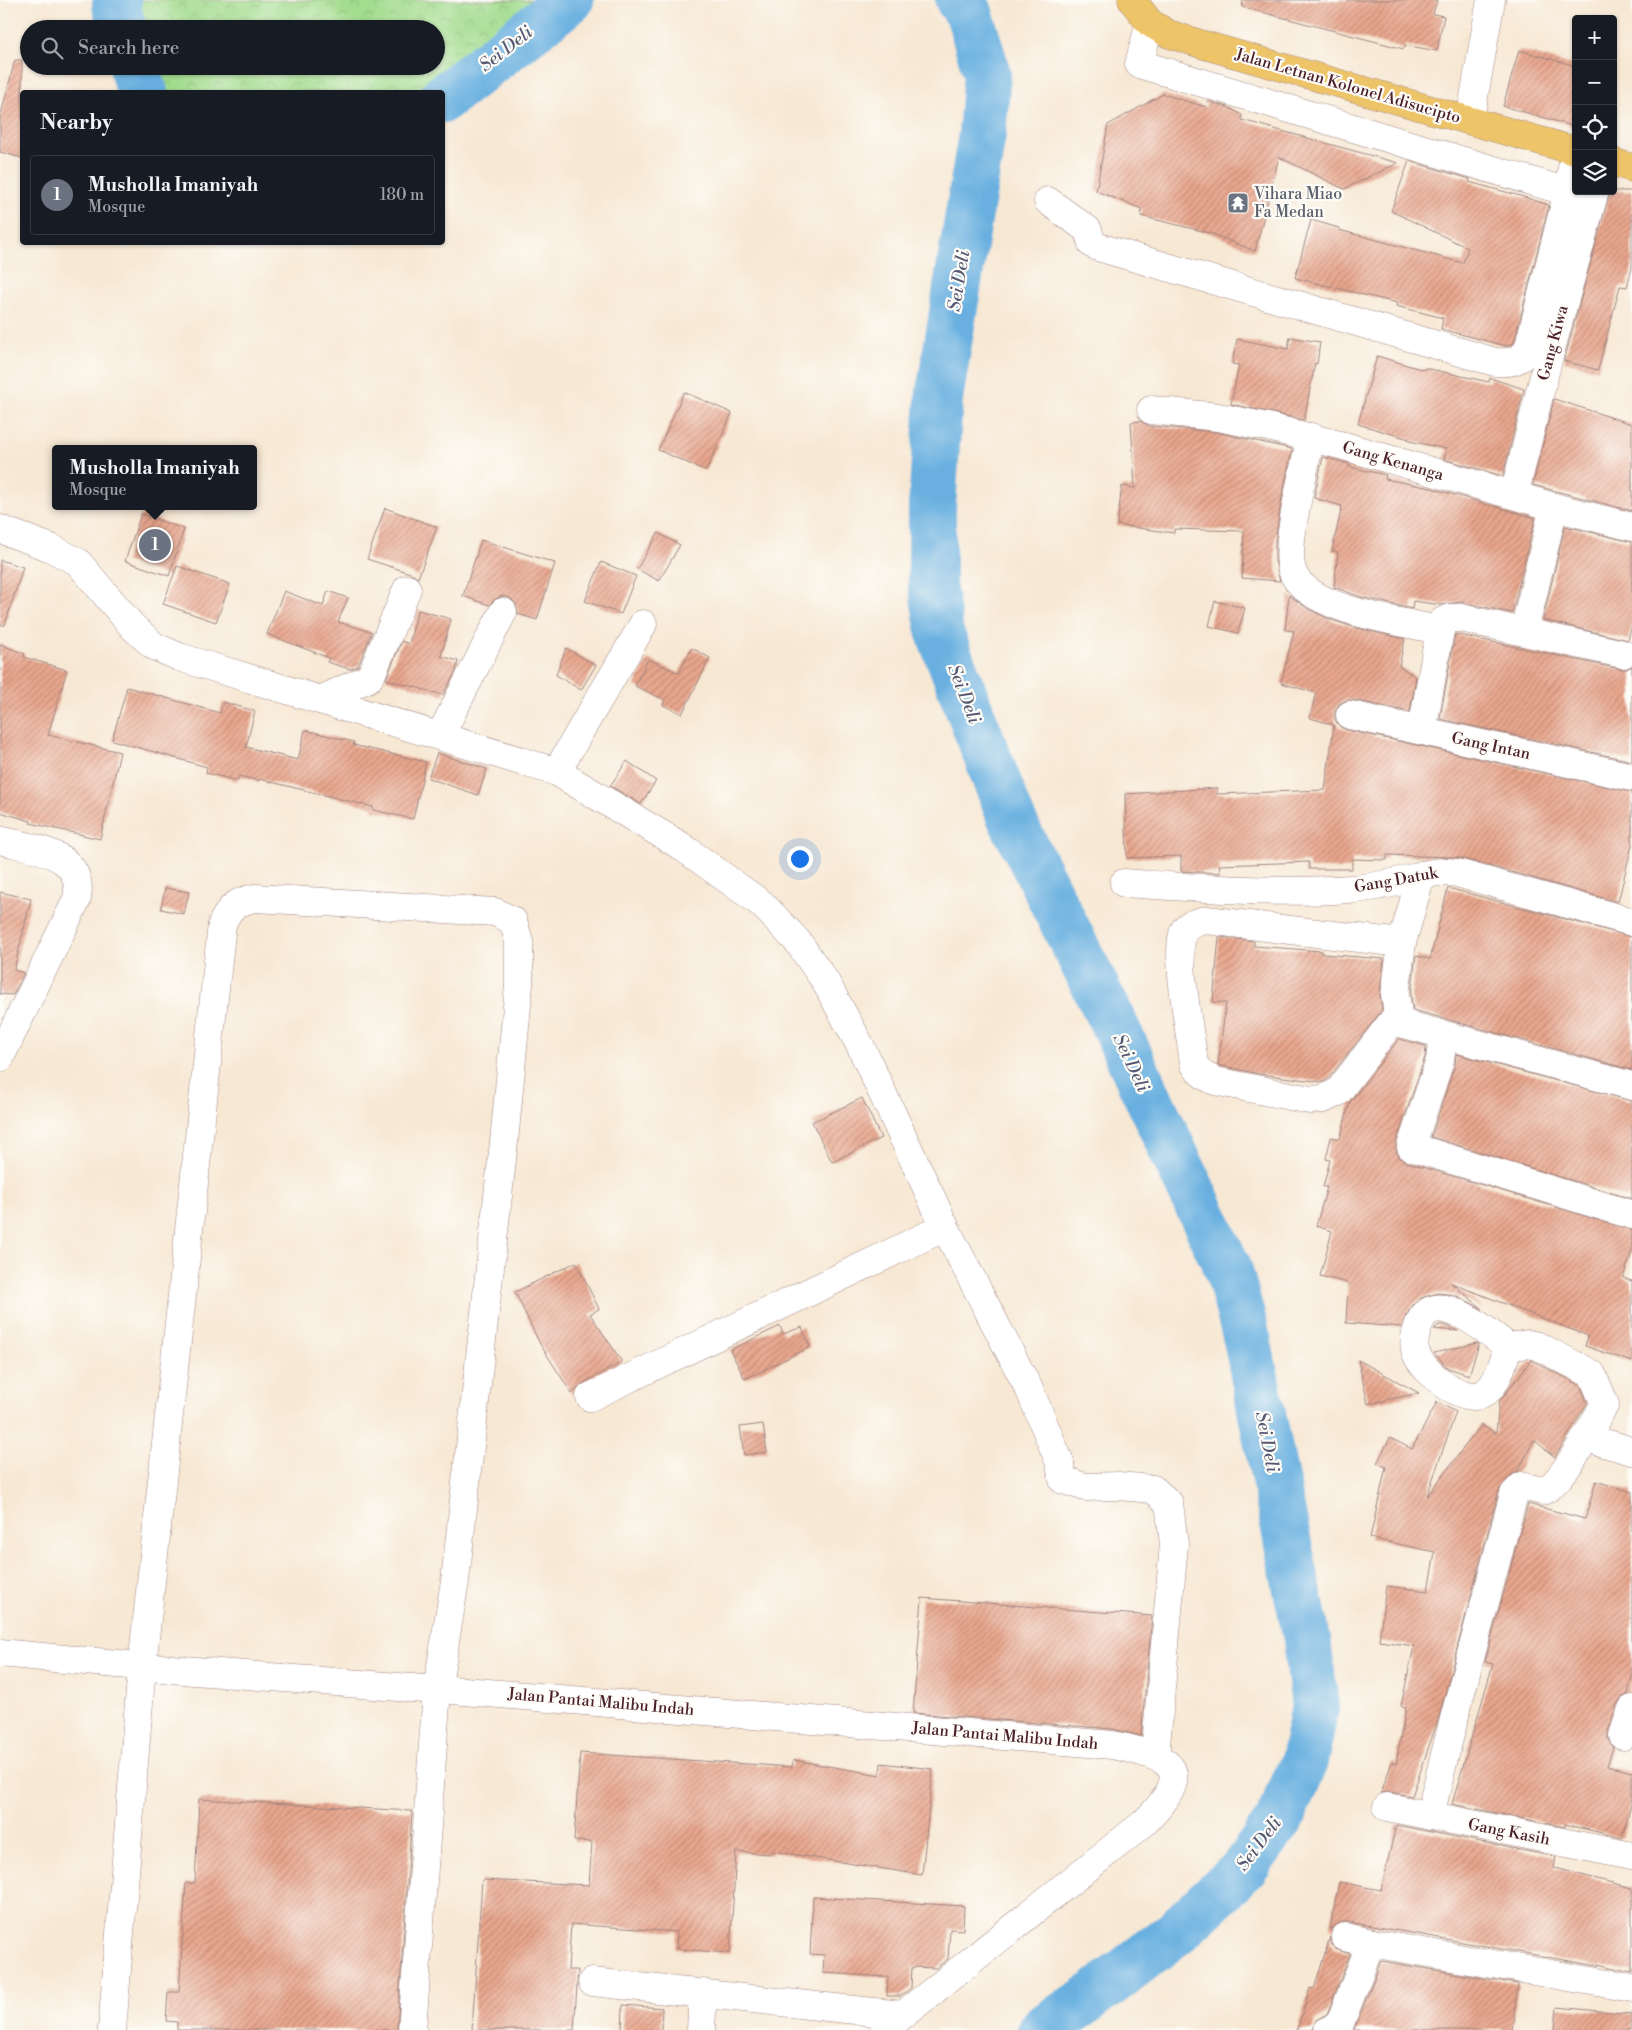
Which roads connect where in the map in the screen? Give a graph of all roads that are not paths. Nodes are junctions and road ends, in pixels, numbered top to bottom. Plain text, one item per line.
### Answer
1 (1132, 0) edge
2 (1491, 0) edge
3 (1150, 23) junction
4 (1240, 55) junction
5 (1232, 90) junction
6 (1470, 120) junction
7 (1573, 150) edge
8 (1617, 163) edge
9 (1632, 168) edge
10 (1572, 172) edge
11 (1568, 192) junction
12 (1594, 195) edge
13 (1048, 201) dead end
14 (1151, 410) dead end
15 (1311, 437) junction
16 (1514, 496) junction
17 (1554, 507) junction
18 (1632, 527) edge
19 (0, 529) edge
20 (407, 590) dead end
21 (503, 612) dead end
22 (643, 624) dead end
23 (1440, 630) junction
24 (1524, 631) junction
25 (1622, 654) dead end
26 (320, 700) junction
27 (1350, 715) dead end
28 (1422, 731) junction
29 (440, 736) junction
30 (557, 772) junction
31 (1632, 777) edge
32 (0, 840) edge
33 (1422, 875) junction
34 (1124, 883) dead end
35 (1632, 922) edge
36 (1402, 943) junction
37 (1393, 1021) junction
38 (1443, 1036) junction
39 (0, 1058) edge
40 (1632, 1086) edge
41 (1632, 1215) edge
42 (945, 1227) junction
43 (1508, 1347) dead end
44 (590, 1397) dead end
45 (1587, 1438) junction
46 (1632, 1451) edge
47 (0, 1653) edge
48 (142, 1666) junction
49 (436, 1690) junction
50 (1632, 1709) edge
51 (1624, 1736) dead end
52 (1155, 1756) junction
53 (1387, 1807) dead end
54 (1430, 1816) junction
55 (1632, 1856) edge
56 (592, 1982) dead end
57 (1632, 1988) edge
58 (703, 1993) junction
59 (893, 2022) edge
60 (112, 2030) edge
61 (412, 2030) edge
62 (701, 2030) edge
63 (1328, 2030) edge

1 - 3 main road, Jalan Letnan Kolonel Adisucipto
2 - 6 street
3 - 4 main road, Jalan Letnan Kolonel Adisucipto
3 - 5 street
4 - 5 street
4 - 6 main road, Jalan Letnan Kolonel Adisucipto
5 - 11 street
6 - 7 main road, Jalan Letnan Kolonel Adisucipto
8 - 9 main road
10 - 11 street
11 - 13 street
12 - 16 street, Gang Kiwa
14 - 15 street, Gang Kenanga
15 - 16 street, Gang Kenanga
15 - 23 street
16 - 17 street, Gang Kenanga
17 - 18 street, Gang Kenanga
17 - 24 street
19 - 26 street
20 - 26 street
21 - 29 street
22 - 30 street
23 - 24 street
23 - 28 street
24 - 25 street
26 - 29 street
27 - 28 street, Gang Intan
28 - 31 street, Gang Intan
29 - 30 street
30 - 42 street
32 - 39 street
33 - 34 street, Gang Datuk
33 - 35 street, Gang Datuk
33 - 36 street
36 - 37 street
36 - 37 street
37 - 38 street
38 - 40 street
38 - 41 street
42 - 44 street
42 - 52 street
43 - 45 street
45 - 46 street
45 - 54 street
47 - 48 street, Jalan Pantai Malibu Indah
48 - 49 street, Jalan Pantai Malibu Indah
48 - 49 street
48 - 60 street
49 - 52 street, Jalan Pantai Malibu Indah
49 - 61 street
50 - 51 street
52 - 59 street, Jalan Pantai Malibu Indah
53 - 54 street, Gang Kasih
54 - 55 street, Gang Kasih
56 - 58 street
57 - 63 street
58 - 59 street
58 - 62 street

